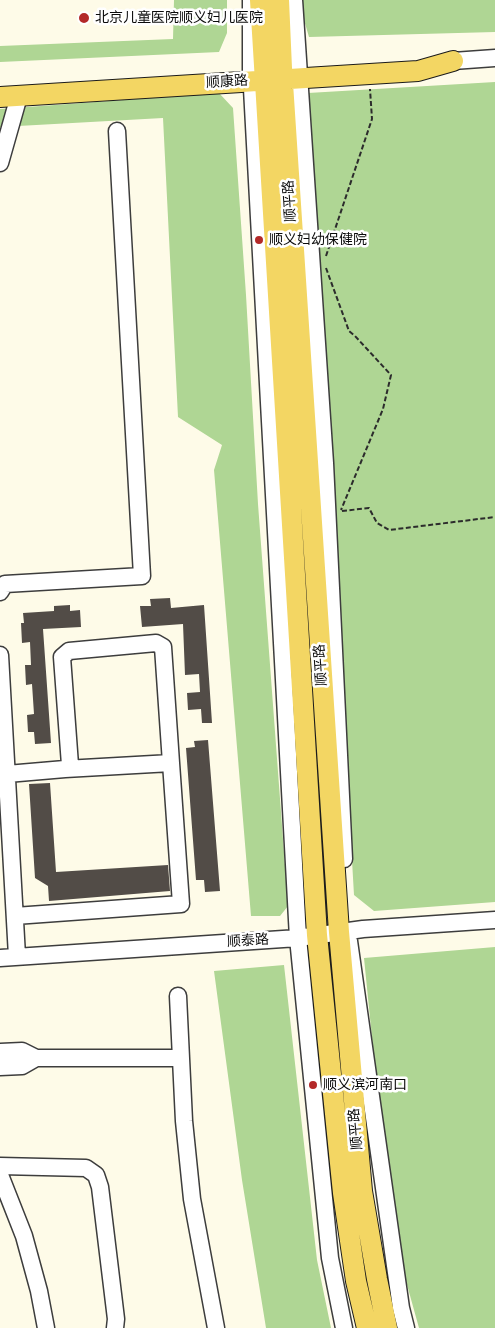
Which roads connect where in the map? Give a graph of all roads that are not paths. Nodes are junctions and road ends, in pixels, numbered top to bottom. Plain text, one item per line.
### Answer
1 (251, 0) edge
2 (260, 0) edge
3 (279, 0) edge
4 (294, 0) edge
5 (495, 58) edge
6 (453, 61) junction
7 (274, 74) junction
8 (0, 85) edge
9 (10, 97) edge
10 (117, 131) dead end
11 (0, 163) edge
12 (0, 592) edge
13 (0, 655) edge
14 (171, 763) junction
15 (65, 769) junction
16 (7, 774) junction
17 (15, 916) junction
18 (495, 920) edge
19 (343, 932) junction
20 (307, 936) junction
21 (17, 956) junction
22 (0, 958) edge
23 (178, 996) dead end
24 (0, 1052) edge
25 (36, 1058) junction
26 (181, 1058) junction
27 (0, 1067) edge
28 (0, 1166) edge
29 (0, 1175) edge
30 (46, 1328) edge
31 (115, 1328) edge
32 (216, 1328) edge
33 (344, 1328) edge
34 (367, 1328) edge
35 (387, 1328) edge
36 (406, 1328) edge

1 - 7 street
2 - 7 main road, 顺平路
3 - 7 main road, 顺平路
4 - 7 street
5 - 6 street, 顺康路
6 - 7 main road, 顺康路
6 - 7 main road, 顺康路
7 - 8 main road, 顺康路
7 - 9 main road, 顺康路
7 - 19 main road, 顺平路
7 - 20 main road, 顺平路
9 - 11 street
10 - 12 street
13 - 16 street
14 - 15 street
14 - 15 street
14 - 17 street
15 - 16 street
16 - 17 street
17 - 21 street
18 - 19 street, 顺泰路
19 - 20 street, 顺泰路
19 - 35 main road, 顺平路
19 - 36 street
20 - 21 street, 顺泰路
20 - 33 street
20 - 34 main road, 顺平路
21 - 22 street, 顺泰路
23 - 26 street
24 - 25 street
25 - 26 street
25 - 27 street
26 - 32 street
28 - 31 street
29 - 30 street

